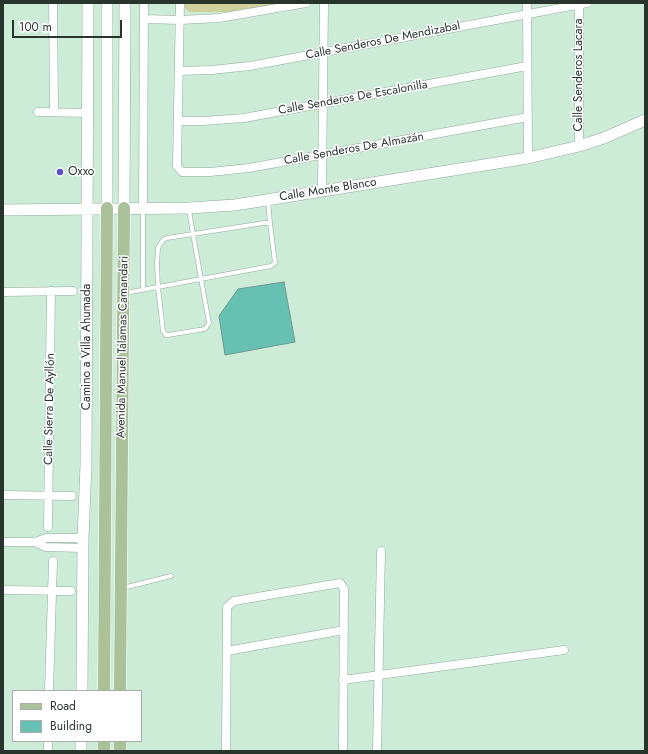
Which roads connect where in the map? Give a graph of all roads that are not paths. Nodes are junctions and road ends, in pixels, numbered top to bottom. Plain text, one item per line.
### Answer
1 (53, 3) edge
2 (88, 3) edge
3 (107, 3) edge
4 (125, 3) edge
5 (144, 3) edge
6 (180, 3) edge
7 (306, 3) edge
8 (324, 3) edge
9 (527, 3) edge
10 (583, 4) edge
11 (527, 14) junction
12 (144, 19) junction
13 (180, 20) junction
14 (324, 52) junction
15 (527, 66) junction
16 (179, 71) junction
17 (323, 103) junction
18 (38, 112) dead end
19 (54, 112) junction
20 (87, 113) junction
21 (528, 118) junction
22 (645, 120) edge
23 (178, 121) junction
24 (579, 146) junction
25 (322, 154) junction
26 (528, 158) junction
27 (322, 190) junction
28 (268, 200) junction
29 (87, 208) junction
30 (107, 208) junction
31 (124, 208) junction
32 (143, 208) junction
33 (188, 208) junction
34 (3, 210) edge
35 (270, 223) junction
36 (193, 234) junction
37 (201, 279) junction
38 (158, 287) junction
39 (143, 290) junction
40 (51, 291) junction
41 (73, 291) dead end
42 (3, 292) edge
43 (123, 293) junction
44 (3, 495) edge
45 (49, 496) junction
46 (72, 496) dead end
47 (48, 527) dead end
48 (3, 542) edge
49 (83, 543) junction
50 (381, 551) dead end
51 (53, 561) dead end
52 (172, 576) dead end
53 (120, 589) junction
54 (3, 590) edge
55 (71, 591) dead end
56 (52, 592) junction
57 (344, 630) junction
58 (564, 650) dead end
59 (226, 651) junction
60 (379, 675) junction
61 (344, 680) junction
62 (49, 690) edge
63 (82, 690) edge
64 (104, 690) edge
65 (120, 690) edge
66 (226, 751) edge
67 (343, 751) edge
68 (377, 751) edge

1 - 19 street
2 - 20 street, Camino a Villa Ahumada
3 - 30 street, Avenida Manuel Talamas Camandari
4 - 31 street, Avenida Manuel Talamas Camandari
5 - 12 street
6 - 13 street
7 - 13 street
8 - 14 street
9 - 11 street
10 - 11 street, Calle Senderos De Mendizabal
10 - 24 street, Calle Senderos Lacara
11 - 14 street, Calle Senderos De Mendizabal
11 - 15 street
12 - 13 street
12 - 32 street
13 - 16 street
14 - 16 street, Calle Senderos De Mendizabal
14 - 17 street
15 - 17 street, Calle Senderos De Escalonilla
15 - 21 street
16 - 23 street
17 - 23 street, Calle Senderos De Escalonilla
17 - 25 street
18 - 19 street
19 - 20 street
20 - 29 street, Camino a Villa Ahumada
21 - 25 street, Calle Senderos De Almazán
21 - 26 street
22 - 24 street, Calle Monte Blanco
23 - 25 street, Calle Senderos De Almazán
24 - 26 street, Calle Monte Blanco
25 - 27 street
26 - 27 street, Calle Monte Blanco
27 - 28 street, Calle Monte Blanco
28 - 33 street, Calle Monte Blanco
28 - 35 lane
29 - 30 street, Calle Monte Blanco
29 - 34 street, Calle Monte Blanco
29 - 49 street, Camino a Villa Ahumada
30 - 31 street, Calle Monte Blanco
30 - 64 main road, Avenida Manuel Talamas Camandari
31 - 32 street, Calle Monte Blanco
31 - 43 main road, Avenida Manuel Talamas Camandari
32 - 33 street, Calle Monte Blanco
32 - 39 lane
33 - 36 lane
35 - 36 lane
35 - 37 lane
36 - 37 lane
36 - 38 lane
37 - 38 lane
37 - 38 lane
38 - 39 lane
39 - 43 lane
40 - 41 street
40 - 42 street
40 - 45 street, Calle Sierra De Ayllón
43 - 53 main road, Avenida Manuel Talamas Camandari
44 - 45 street
45 - 46 street
45 - 47 street, Calle Sierra De Ayllón
48 - 49 street
49 - 63 street, Camino a Villa Ahumada
50 - 60 street
51 - 56 street
52 - 53 lane
53 - 65 main road, Avenida Manuel Talamas Camandari
54 - 56 street
55 - 56 street
56 - 62 street
57 - 59 street
57 - 59 street
57 - 61 street
58 - 60 street
59 - 66 street
60 - 61 street
60 - 68 street
61 - 67 street

